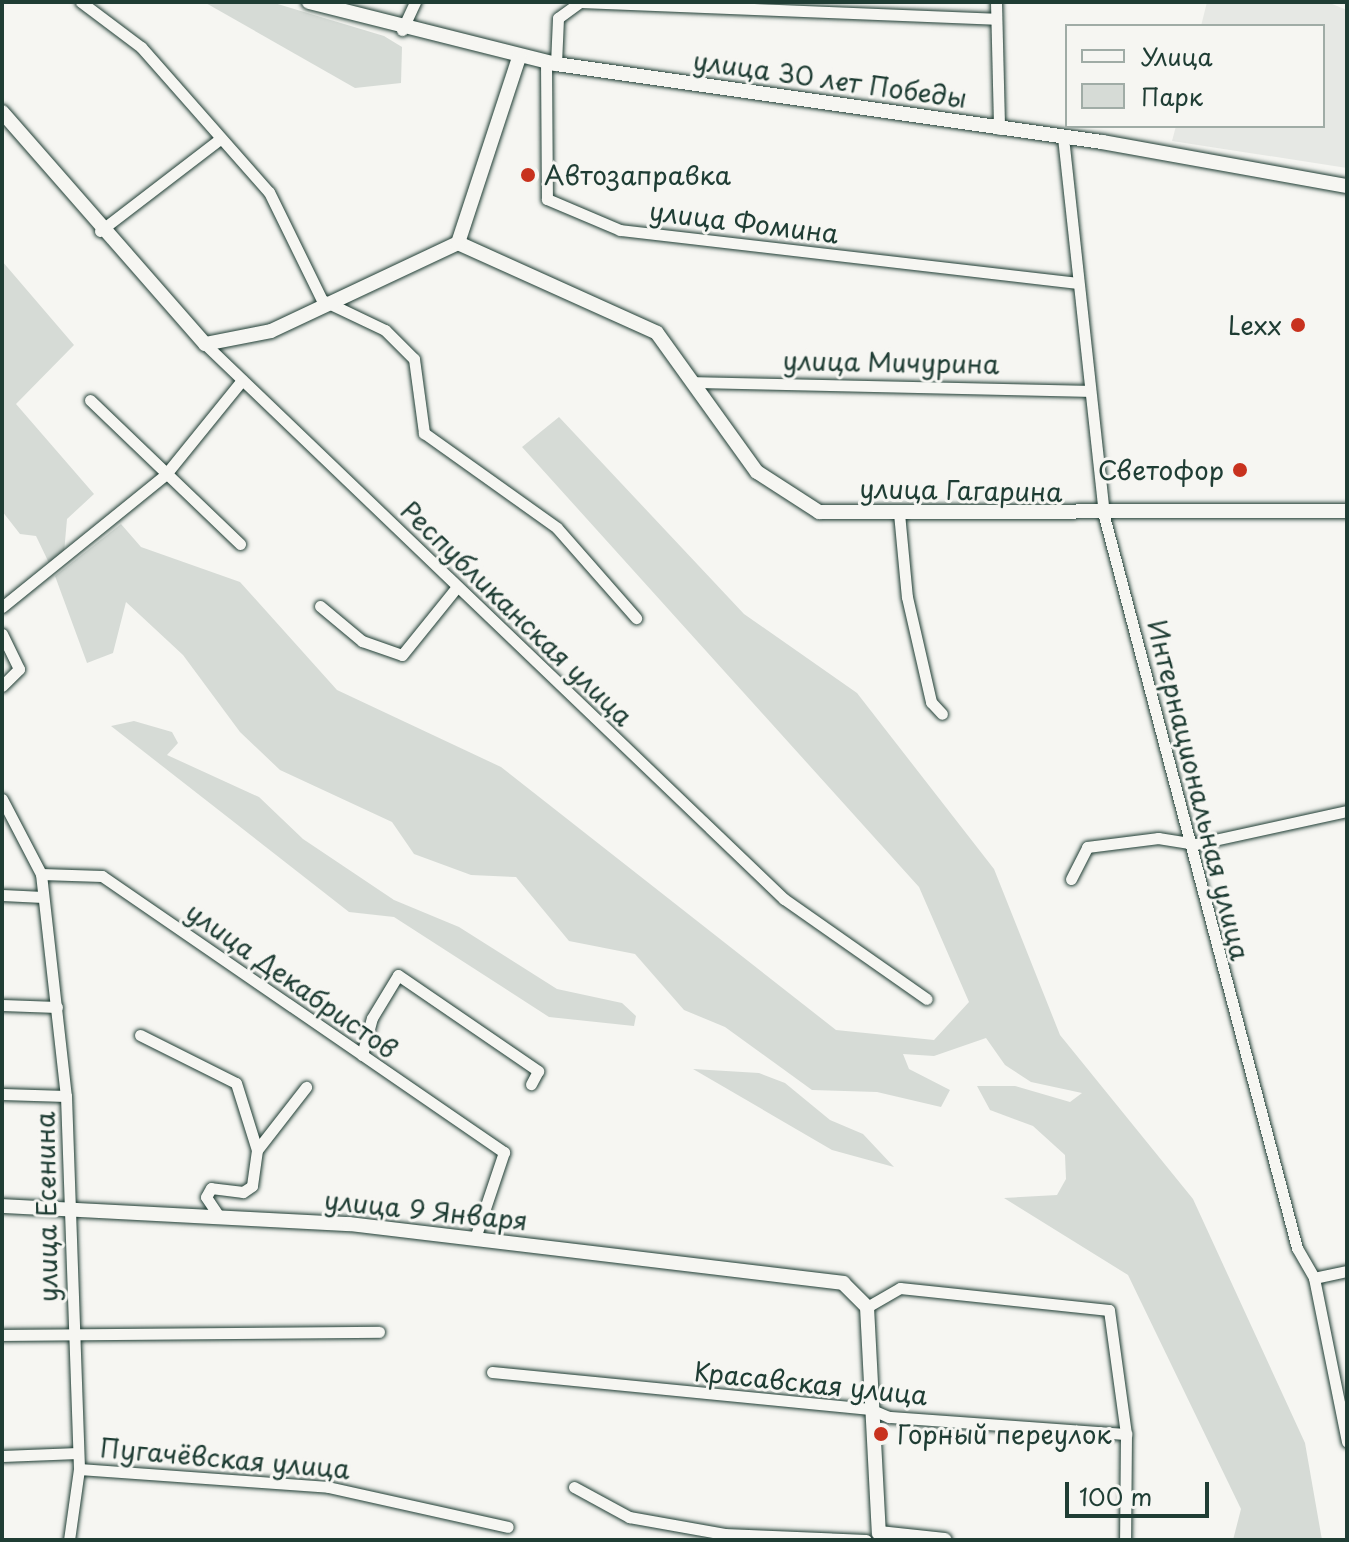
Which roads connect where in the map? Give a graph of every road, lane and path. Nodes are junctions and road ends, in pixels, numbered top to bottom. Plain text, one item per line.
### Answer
1 (81, 2) edge
2 (309, 2) edge
3 (415, 2) edge
4 (563, 2) edge
5 (906, 2) edge
6 (996, 2) edge
7 (675, 5) edge
8 (792, 7) edge
9 (912, 16) junction
10 (558, 18) junction
11 (996, 19) junction
12 (402, 31) junction
13 (519, 57) junction
14 (551, 63) junction
15 (2, 112) edge
16 (999, 129) junction
17 (1063, 137) junction
18 (220, 139) junction
19 (1347, 186) edge
20 (100, 231) junction
21 (458, 243) junction
22 (1077, 283) junction
23 (332, 306) junction
24 (205, 344) junction
25 (242, 380) junction
26 (692, 382) junction
27 (1088, 391) junction
28 (90, 400) dead end
29 (166, 474) junction
30 (1347, 511) edge
31 (899, 513) junction
32 (1104, 516) junction
33 (240, 544) dead end
34 (456, 588) junction
35 (320, 606) dead end
36 (2, 607) edge
37 (636, 618) dead end
38 (2, 634) edge
39 (2, 686) edge
40 (942, 714) dead end
41 (2, 799) edge
42 (1347, 811) edge
43 (1196, 844) junction
44 (41, 874) junction
45 (1071, 879) dead end
46 (2, 895) edge
47 (43, 897) junction
48 (927, 999) dead end
49 (2, 1005) edge
50 (57, 1007) junction
51 (140, 1035) dead end
52 (362, 1055) junction
53 (531, 1084) dead end
54 (306, 1087) dead end
55 (2, 1094) edge
56 (66, 1096) junction
57 (257, 1150) junction
58 (2, 1206) edge
59 (70, 1210) junction
60 (220, 1218) junction
61 (475, 1238) junction
62 (1347, 1271) edge
63 (1314, 1278) junction
64 (867, 1307) junction
65 (379, 1332) dead end
66 (2, 1335) edge
67 (70, 1337) junction
68 (492, 1372) dead end
69 (870, 1409) junction
70 (1126, 1434) junction
71 (1347, 1442) edge
72 (78, 1453) junction
73 (2, 1456) edge
74 (79, 1469) junction
75 (574, 1487) dead end
76 (508, 1527) dead end
77 (872, 1538) edge
78 (69, 1540) edge
79 (945, 1540) edge
80 (1125, 1540) edge

1 - 18 street
2 - 12 main road, улица 30 лет Победы
3 - 12 street
4 - 10 street
5 - 9 street
6 - 11 street
7 - 8 street
7 - 10 street
8 - 9 street
9 - 11 street
10 - 14 street
11 - 16 street
12 - 13 main road, улица 30 лет Победы
13 - 14 main road, улица 30 лет Победы
13 - 21 main road
14 - 16 main road, улица 30 лет Победы
14 - 22 street, улица Фомина
15 - 20 main road, Республиканская улица
16 - 17 main road, улица 30 лет Победы
17 - 19 main road, улица 30 лет Победы
17 - 22 street, Интернациональная улица
18 - 20 street
18 - 23 street
20 - 24 main road, Республиканская улица
21 - 23 main road
21 - 26 main road, улица Гагарина
22 - 27 street, Интернациональная улица
23 - 24 main road
23 - 37 street
24 - 25 street, Республиканская улица
25 - 29 street
25 - 34 street, Республиканская улица
26 - 27 street, улица Мичурина
26 - 31 main road, улица Гагарина
27 - 32 street, Интернациональная улица
28 - 29 street
29 - 33 street
29 - 36 street
30 - 32 main road, улица Гагарина
31 - 32 main road, улица Гагарина
31 - 40 street
32 - 43 street, Интернациональная улица
34 - 35 street
34 - 48 street, Республиканская улица
38 - 39 street
41 - 44 street
42 - 43 street
43 - 45 street
43 - 63 street, Интернациональная улица
44 - 47 street, улица Есенина
44 - 52 street, улица Декабристов
46 - 47 street
47 - 50 street, улица Есенина
49 - 50 street
50 - 56 street, улица Есенина
51 - 57 street
52 - 53 street
52 - 61 street, улица Декабристов
54 - 57 street
55 - 56 street
56 - 59 street, улица Есенина
57 - 60 street
58 - 59 main road, улица 9 Января
59 - 60 main road, улица 9 Января
59 - 67 street, улица Есенина
60 - 61 main road, улица 9 Января
61 - 64 main road, улица 9 Января
62 - 63 street
63 - 71 street, Интернациональная улица
64 - 69 main road
64 - 70 street
65 - 67 street
66 - 67 street
67 - 72 street, улица Есенина
68 - 69 street, Красавская улица
69 - 70 street, Красавская улица
69 - 77 main road
70 - 80 street
72 - 73 street, Пугачёвская улица
72 - 74 street, улица Есенина
74 - 76 street, Пугачёвская улица
74 - 78 street, улица Есенина
75 - 77 street
77 - 79 main road

